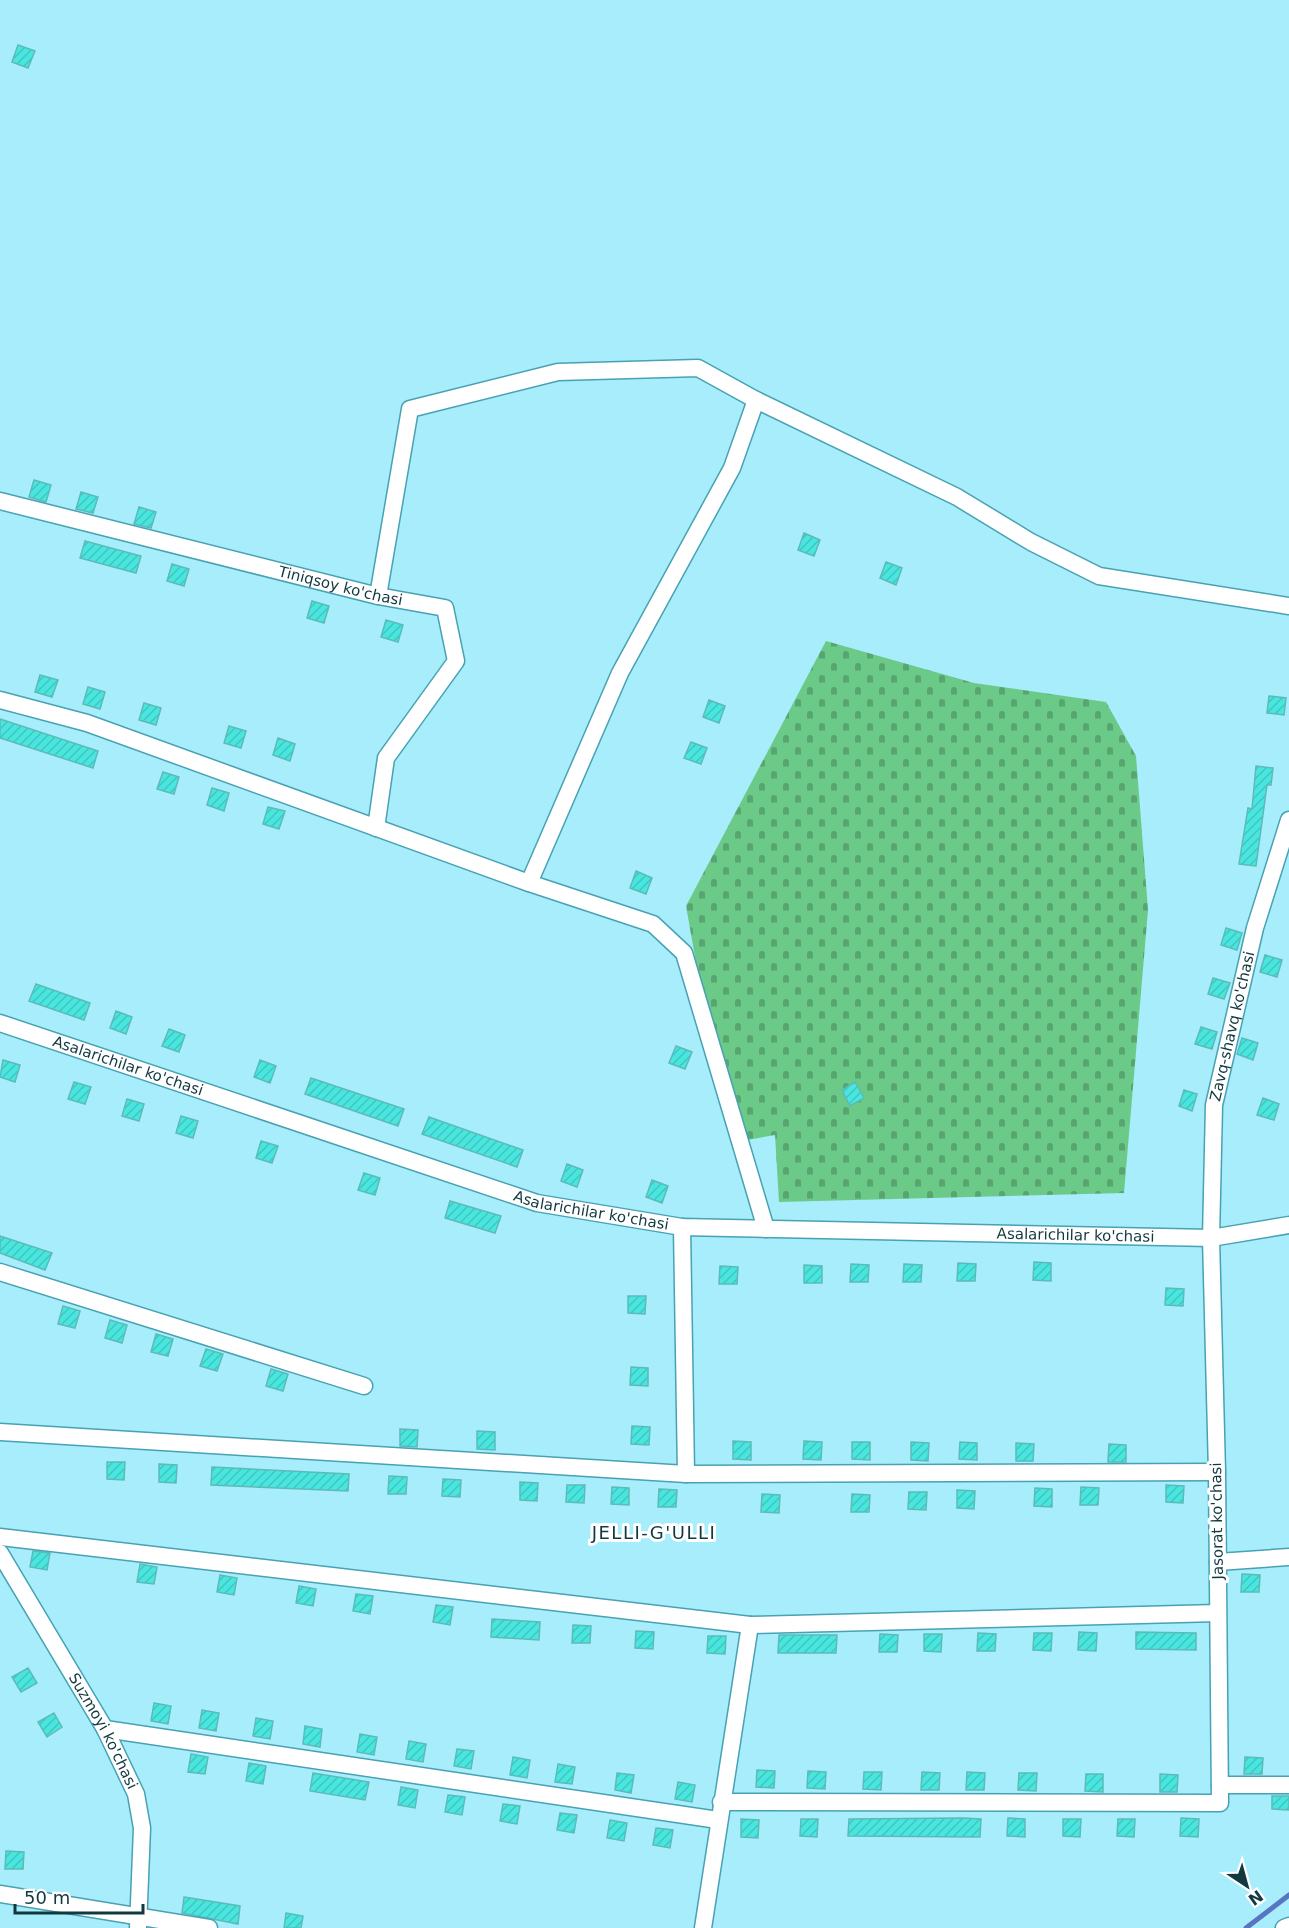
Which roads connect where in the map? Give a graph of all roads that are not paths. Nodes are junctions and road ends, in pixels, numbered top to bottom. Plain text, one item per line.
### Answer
1 (756, 400) junction
2 (0, 501) edge
3 (378, 596) junction
4 (1289, 606) edge
5 (0, 700) edge
6 (1289, 820) edge
7 (376, 828) junction
8 (529, 882) junction
9 (0, 1023) edge
10 (1289, 1225) edge
11 (682, 1227) junction
12 (766, 1228) junction
13 (1211, 1238) junction
14 (0, 1272) edge
15 (364, 1386) dead end
16 (0, 1432) edge
17 (1217, 1472) junction
18 (686, 1474) junction
19 (0, 1537) edge
20 (0, 1553) edge
21 (1289, 1557) edge
22 (1218, 1562) junction
23 (1218, 1613) junction
24 (750, 1625) junction
25 (105, 1729) junction
26 (1220, 1785) junction
27 (1289, 1785) edge
28 (721, 1802) junction
29 (718, 1820) junction
30 (0, 1894) edge
31 (138, 1922) edge
32 (1289, 1926) edge
33 (209, 1928) edge
34 (703, 1928) edge
35 (1284, 1928) edge

1 - 3 street
1 - 4 street
1 - 8 street
2 - 3 street, Tiniqsoy ko'chasi
3 - 7 street, Tiniqsoy ko'chasi
5 - 7 street
6 - 13 street, Zavq-shavq ko'chasi
7 - 8 street
8 - 12 street
9 - 11 street, Asalarichilar ko'chasi
10 - 13 street, Asalarichilar ko'chasi
11 - 12 street, Asalarichilar ko'chasi
11 - 18 street
12 - 13 street, Asalarichilar ko'chasi
13 - 17 street, Jasorat ko'chasi
14 - 15 street
16 - 18 street
17 - 18 street
17 - 22 street, Jasorat ko'chasi
19 - 24 street
20 - 25 street, Suzmoyi ko'chasi
21 - 22 street
22 - 23 street, Jasorat ko'chasi
23 - 24 street
23 - 26 street, Jasorat ko'chasi
24 - 28 street
25 - 29 street
25 - 31 street, Suzmoyi ko'chasi
26 - 27 street
26 - 28 street, Jasorat ko'chasi
28 - 29 street
29 - 34 street
30 - 31 street
31 - 33 street
32 - 35 street

